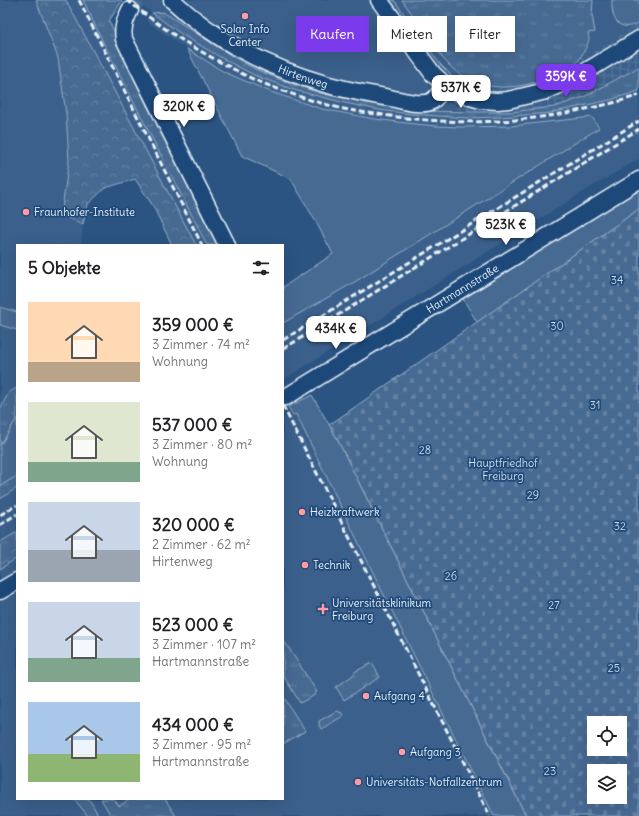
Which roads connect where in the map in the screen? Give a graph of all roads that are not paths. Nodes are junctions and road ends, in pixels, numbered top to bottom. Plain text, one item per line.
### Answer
1 (172, 0) edge
2 (379, 0) edge
3 (130, 10) tunnel mouth
4 (639, 39) edge
5 (446, 86) junction
6 (639, 180) edge
7 (226, 244) edge
8 (286, 397) dead end
9 (16, 582) edge
10 (0, 591) edge

1 - 5 street, Hirtenweg
2 - 5 street
3 - 7 street
4 - 5 street
6 - 8 street, Hartmannstraße
9 - 10 street

